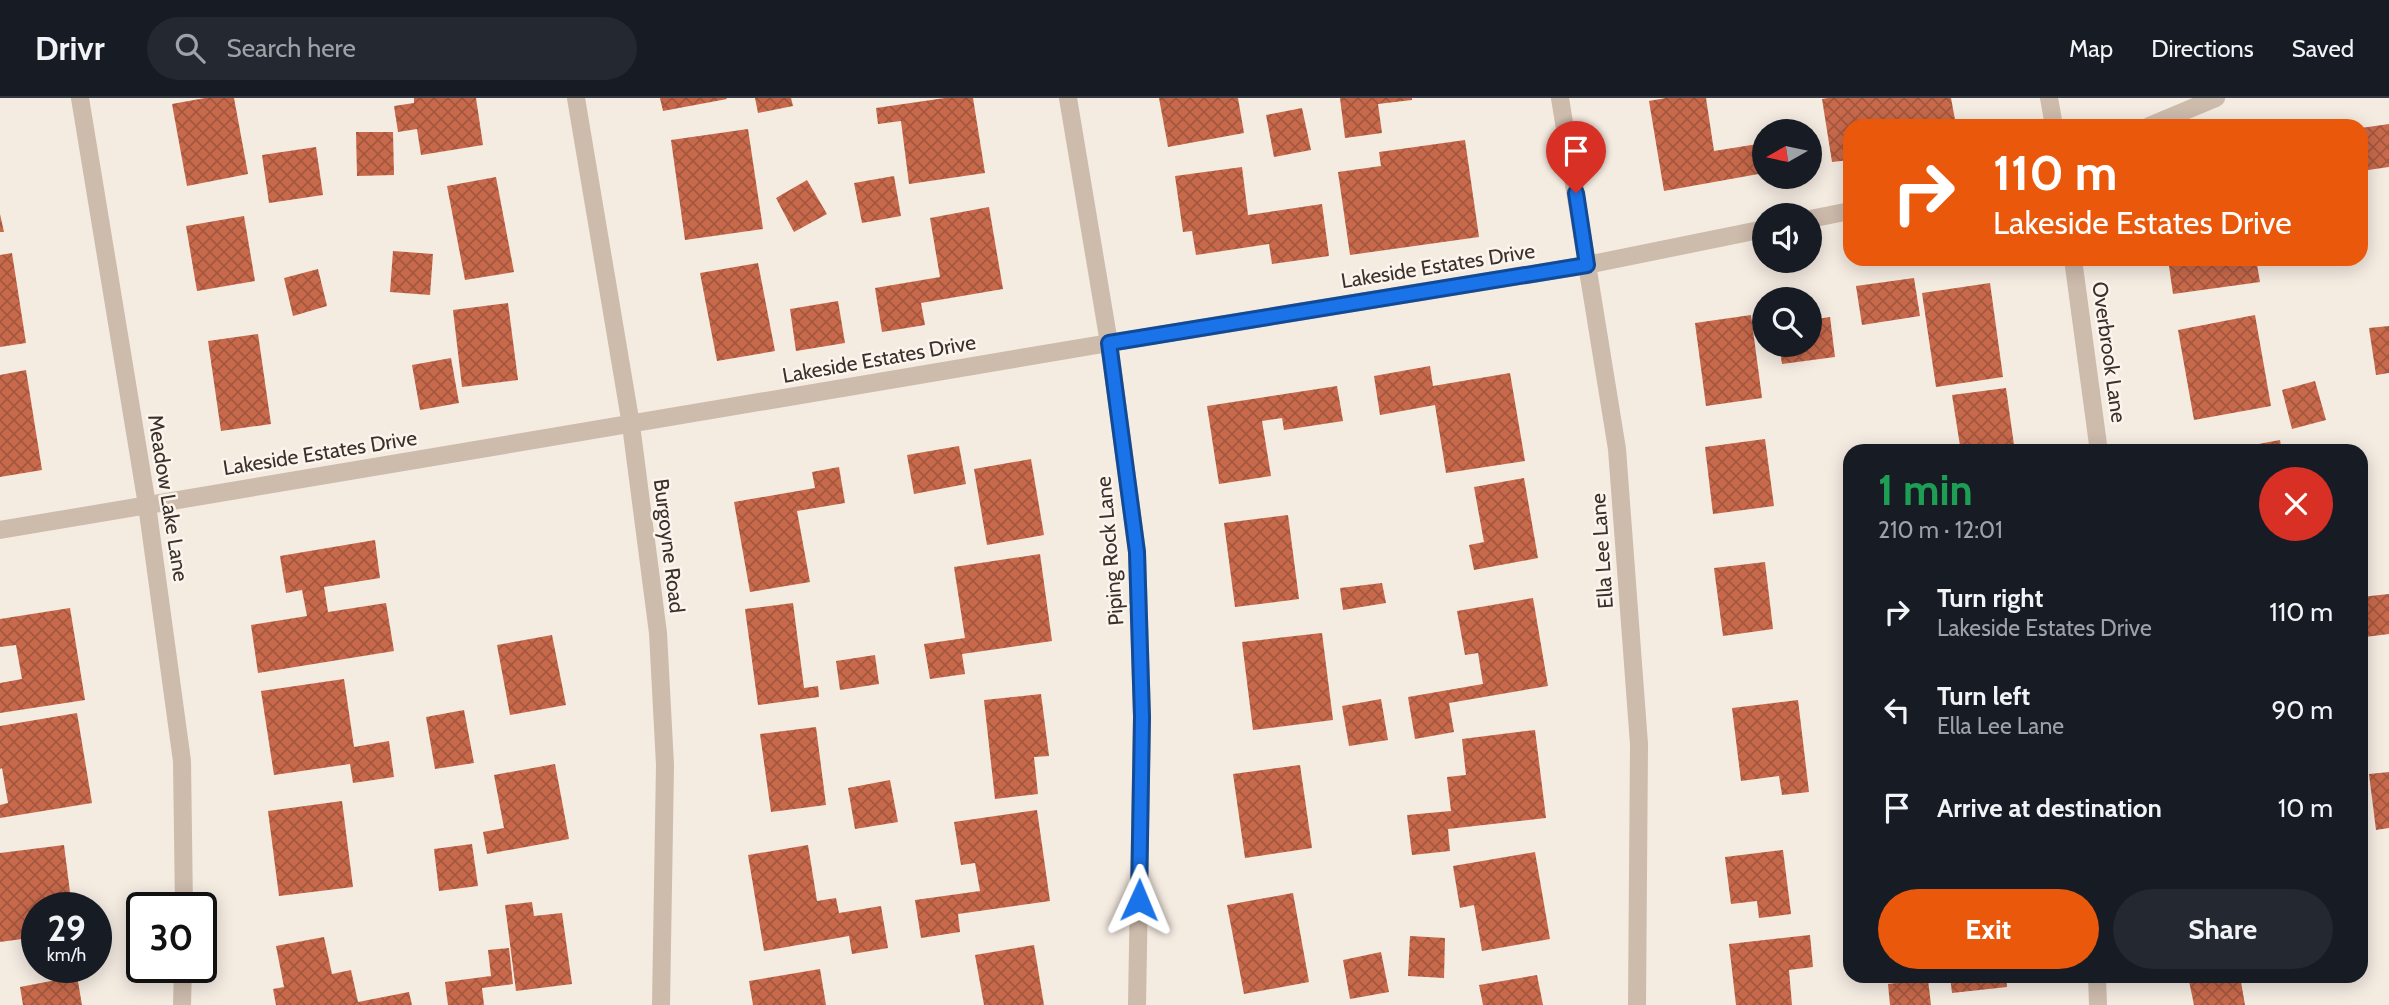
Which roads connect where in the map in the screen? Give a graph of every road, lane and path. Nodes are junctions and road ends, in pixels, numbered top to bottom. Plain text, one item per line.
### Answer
1 (80, 98) edge
2 (576, 98) edge
3 (1068, 98) edge
4 (1560, 98) edge
5 (2049, 98) edge
6 (2216, 98) edge
7 (2053, 119) edge
8 (2166, 119) edge
9 (1843, 212) edge
10 (1822, 217) edge
11 (1752, 231) edge
12 (1587, 265) junction
13 (2074, 266) edge
14 (1109, 343) junction
15 (631, 425) junction
16 (2098, 444) edge
17 (147, 505) junction
18 (0, 530) edge
19 (184, 892) edge
20 (183, 983) edge
21 (2097, 983) edge
22 (182, 1005) edge
23 (661, 1005) edge
24 (1138, 1005) edge
25 (1637, 1005) edge
26 (2098, 1005) edge

1 - 17 street, Meadow Lake Lane
2 - 15 street, Burgoyne Road
3 - 14 street, Piping Rock Lane
4 - 12 street, Ella Lee Lane
5 - 7 street
6 - 8 street
9 - 10 street
11 - 12 street, Lakeside Estates Drive
12 - 14 street, Lakeside Estates Drive
12 - 25 street, Ella Lee Lane
13 - 16 street, Overbrook Lane
14 - 15 street, Lakeside Estates Drive
14 - 24 street, Piping Rock Lane
15 - 17 street, Lakeside Estates Drive
15 - 23 street, Burgoyne Road
17 - 18 street, Lakeside Estates Drive
17 - 19 street, Meadow Lake Lane
20 - 22 street
21 - 26 street

